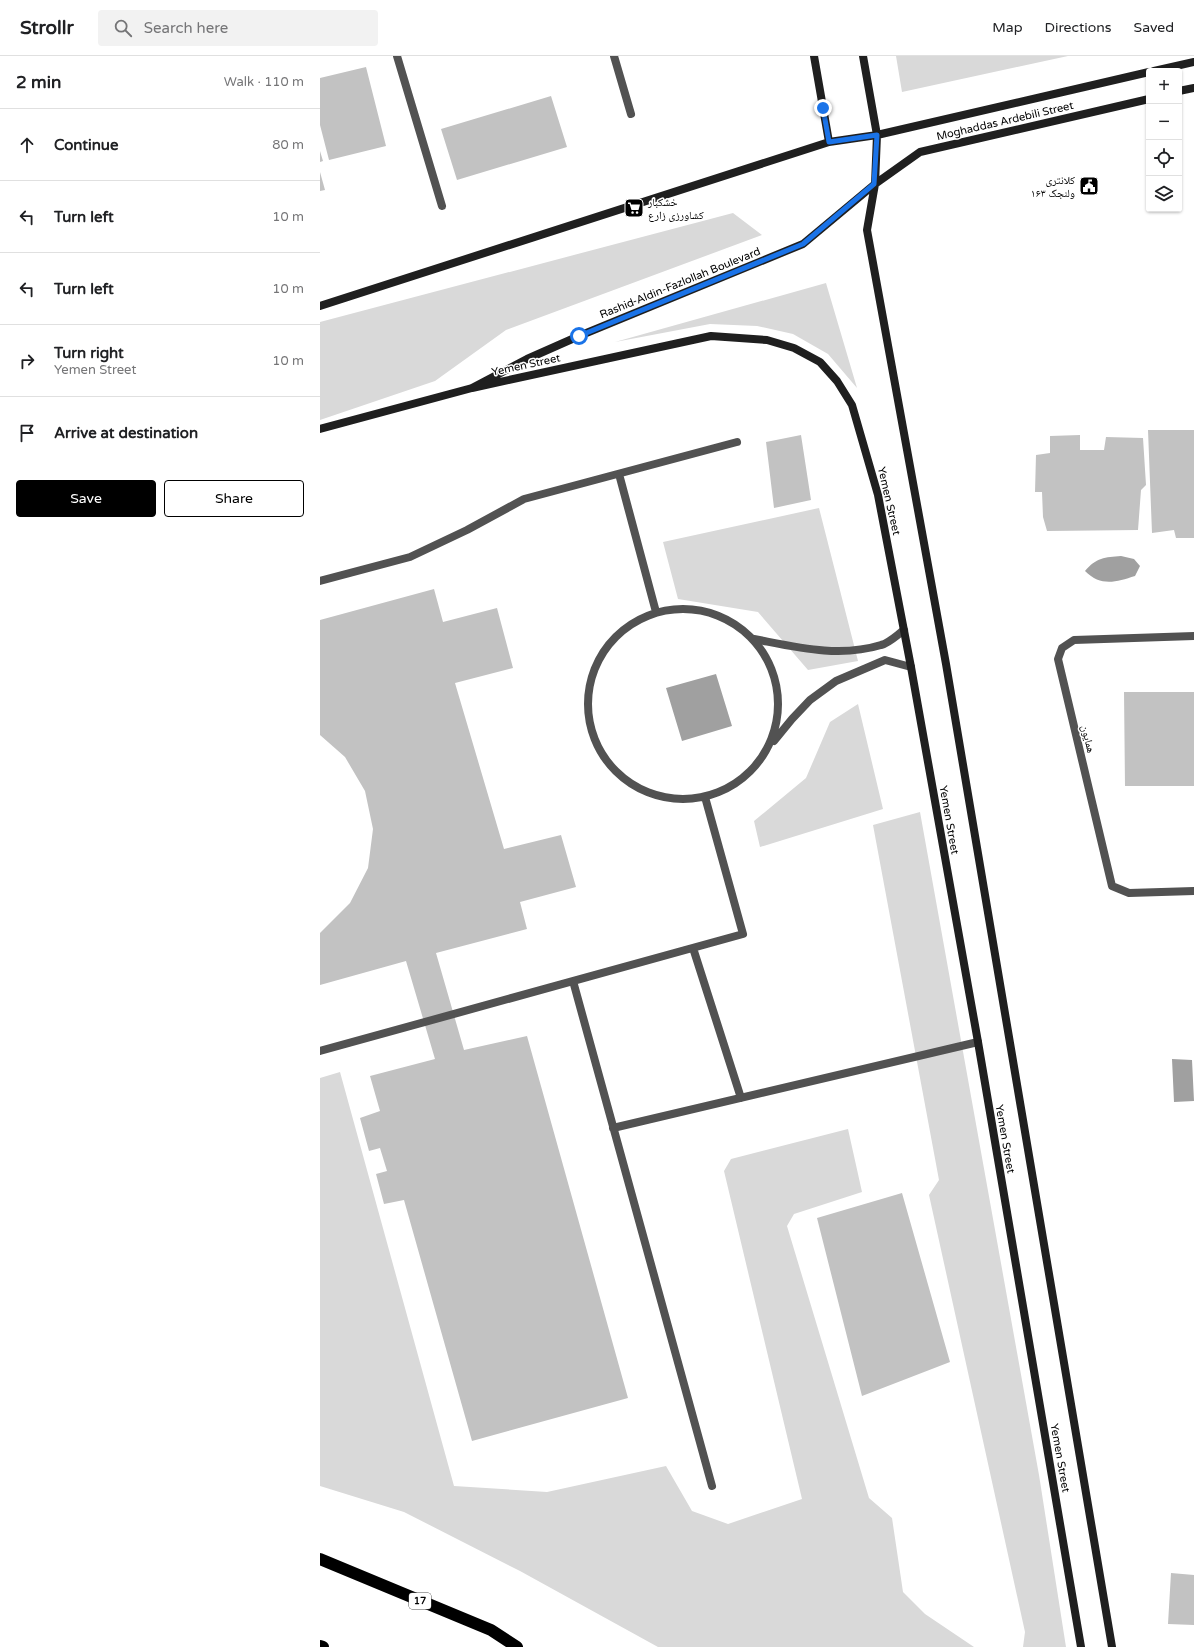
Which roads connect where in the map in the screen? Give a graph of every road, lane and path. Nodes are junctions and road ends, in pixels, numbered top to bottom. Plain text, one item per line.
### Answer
1 (397, 56) edge
2 (614, 56) edge
3 (814, 56) edge
4 (863, 56) edge
5 (1194, 62) edge
6 (1167, 68) edge
7 (1146, 73) edge
8 (1194, 88) edge
9 (1182, 91) edge
10 (1146, 99) edge
11 (631, 114) dead end
12 (877, 135) junction
13 (829, 142) junction
14 (874, 184) junction
15 (442, 206) dead end
16 (320, 306) edge
17 (472, 388) junction
18 (320, 429) edge
19 (737, 442) dead end
20 (619, 474) junction
21 (320, 581) edge
22 (656, 612) junction
23 (904, 630) junction
24 (1194, 636) edge
25 (754, 638) junction
26 (911, 667) junction
27 (771, 744) junction
28 (705, 797) junction
29 (1194, 891) edge
30 (693, 948) junction
31 (573, 981) junction
32 (978, 1042) junction
33 (320, 1051) edge
34 (741, 1098) junction
35 (614, 1128) junction
36 (712, 1486) dead end
37 (320, 1559) edge
38 (517, 1647) edge
39 (1081, 1647) edge
40 (1112, 1647) edge

1 - 15 street
2 - 11 street
3 - 13 main road
4 - 12 main road
5 - 6 main road
7 - 12 main road, Moghaddas Ardebili Street
8 - 9 main road
10 - 14 main road, Moghaddas Ardebili Street
12 - 13 main road, Moghaddas Ardebili Street
12 - 14 main road, Yemen Street
13 - 16 main road
14 - 17 main road, Rashid-Aldin-Fazlollah Boulevard
14 - 40 main road, Yemen Street
17 - 18 main road, Rashid-Aldin-Fazlollah Boulevard
17 - 23 main road, Yemen Street
19 - 20 street
20 - 21 street
20 - 22 street
22 - 25 street
22 - 28 street
23 - 25 street
23 - 26 main road, Yemen Street
24 - 29 street, همایون
25 - 27 street
26 - 27 street
26 - 32 main road, Yemen Street
27 - 28 street
28 - 30 street
30 - 31 street
30 - 34 street
31 - 33 street
31 - 35 street
32 - 34 street
32 - 39 main road, Yemen Street
34 - 35 street
35 - 36 street
37 - 38 highway, 17

